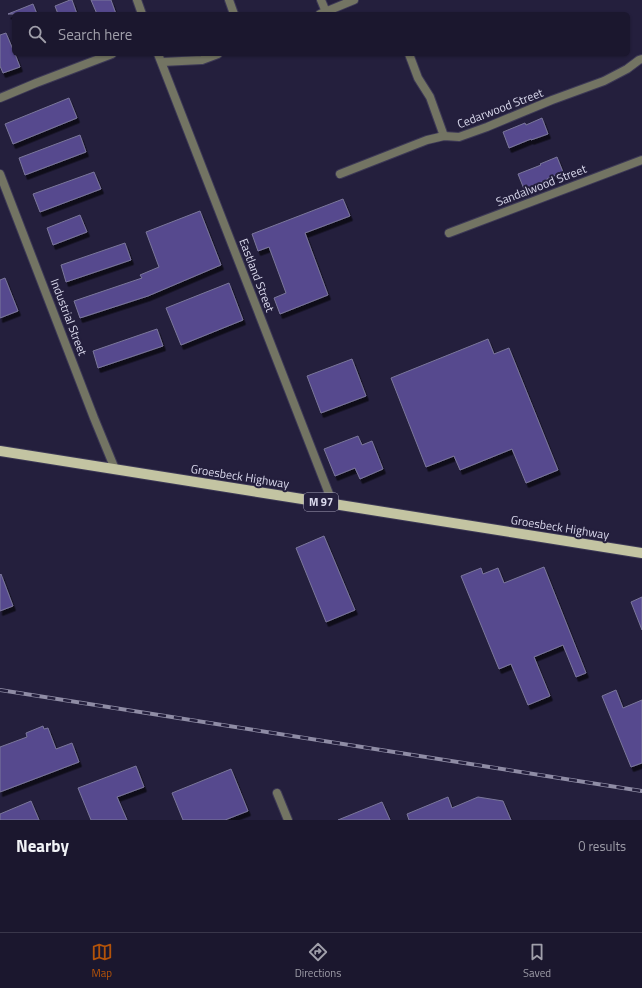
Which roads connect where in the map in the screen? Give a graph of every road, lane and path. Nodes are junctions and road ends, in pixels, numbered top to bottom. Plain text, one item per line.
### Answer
1 (137, 0) edge
2 (229, 0) edge
3 (321, 0) edge
4 (354, 0) edge
5 (141, 12) edge
6 (233, 12) edge
7 (323, 12) edge
8 (325, 12) edge
9 (107, 56) edge
10 (159, 56) edge
11 (213, 56) edge
12 (410, 56) edge
13 (642, 59) edge
14 (162, 62) junction
15 (0, 98) edge
16 (444, 136) junction
17 (642, 160) edge
18 (0, 174) edge
19 (340, 174) dead end
20 (449, 233) dead end
21 (0, 451) edge
22 (115, 469) junction
23 (333, 504) junction
24 (642, 553) edge
25 (277, 793) dead end
26 (288, 820) edge

1 - 5 street
2 - 6 street
3 - 7 street
4 - 8 street
9 - 15 street
10 - 14 street, Eastland Street
11 - 14 street
12 - 16 street
13 - 16 street, Cedarwood Street
14 - 23 street, Eastland Street
16 - 19 street, Cedarwood Street
17 - 20 street, Sandalwood Street
18 - 22 street, Industrial Street
21 - 22 main road, Groesbeck Highway / M 97
22 - 23 main road, Groesbeck Highway / M 97
23 - 24 main road, Groesbeck Highway / M 97
25 - 26 street

